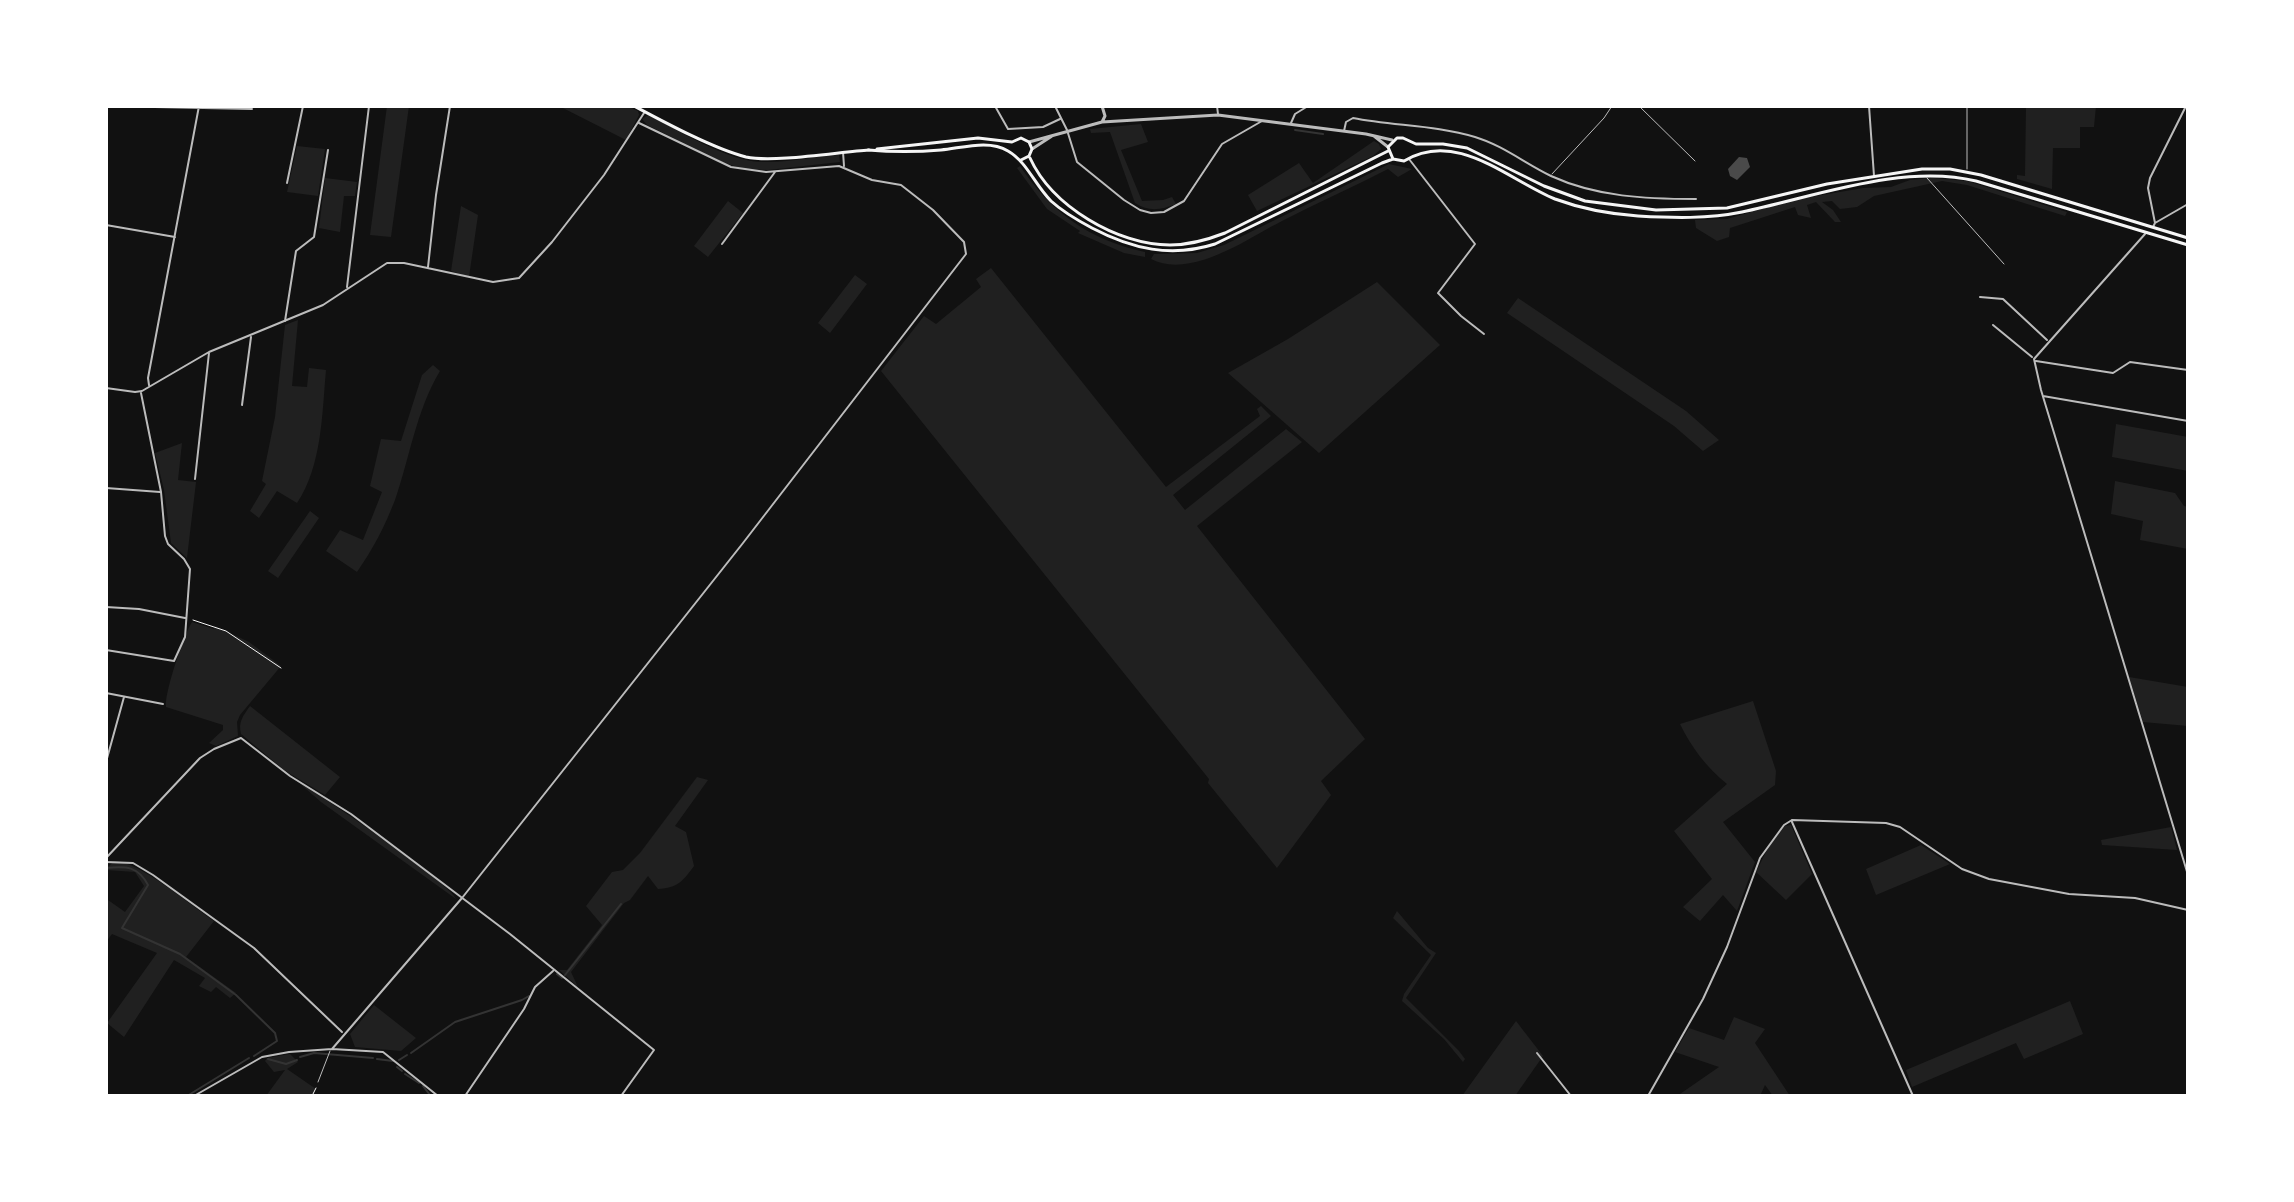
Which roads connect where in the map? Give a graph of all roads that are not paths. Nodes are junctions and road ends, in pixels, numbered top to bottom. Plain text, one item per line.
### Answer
1 (106, 106) edge
2 (199, 106) edge
3 (303, 106) edge
4 (369, 106) edge
5 (450, 106) edge
6 (634, 106) edge
7 (995, 106) edge
8 (1055, 106) edge
9 (1102, 106) edge
10 (1217, 106) edge
11 (1308, 106) edge
12 (1612, 106) edge
13 (1639, 106) edge
14 (1869, 106) edge
15 (1967, 106) edge
16 (2186, 106) edge
17 (252, 109) dead end
18 (644, 111) junction
19 (1218, 115) junction
20 (1061, 119) junction
21 (1262, 120) junction
22 (1102, 122) junction
23 (639, 123) junction
24 (1291, 124) junction
25 (1067, 130) junction
26 (1344, 132) junction
27 (1054, 135) junction
28 (1374, 136) junction
29 (1392, 140) junction
30 (1012, 142) junction
31 (1029, 142) junction
32 (1410, 143) junction
33 (1032, 149) junction
34 (1388, 149) junction
35 (328, 150) dead end
36 (868, 150) junction
37 (843, 152) junction
38 (1011, 152) junction
39 (1411, 154) junction
40 (1029, 156) junction
41 (1393, 159) junction
42 (1021, 160) junction
43 (1695, 161) dead end
44 (844, 167) junction
45 (775, 171) junction
46 (1967, 171) junction
47 (1926, 175) junction
48 (1551, 176) junction
49 (1874, 176) junction
50 (287, 183) dead end
51 (1544, 186) junction
52 (1696, 199) dead end
53 (2188, 204) edge
54 (2155, 223) junction
55 (106, 225) edge
56 (2153, 228) junction
57 (2146, 233) junction
58 (175, 237) junction
59 (2188, 238) edge
60 (722, 244) dead end
61 (2188, 245) edge
62 (2004, 264) dead end
63 (428, 269) junction
64 (347, 288) junction
65 (1980, 297) dead end
66 (285, 322) junction
67 (1993, 325) dead end
68 (1484, 334) dead end
69 (251, 336) junction
70 (2048, 341) junction
71 (209, 352) junction
72 (2034, 360) junction
73 (2188, 370) edge
74 (150, 386) junction
75 (106, 388) edge
76 (140, 392) junction
77 (2042, 396) junction
78 (242, 405) dead end
79 (2188, 421) edge
80 (195, 479) dead end
81 (106, 488) edge
82 (161, 492) junction
83 (106, 607) edge
84 (186, 618) junction
85 (106, 650) edge
86 (106, 693) edge
87 (124, 697) junction
88 (163, 704) dead end
89 (106, 762) edge
90 (1792, 820) junction
91 (106, 860) edge
92 (2186, 863) edge
93 (2188, 875) edge
94 (462, 898) junction
95 (2188, 910) edge
96 (555, 970) junction
97 (343, 1033) junction
98 (332, 1049) junction
99 (1537, 1053) dead end
100 (318, 1082) road end
101 (194, 1096) edge
102 (438, 1096) edge
103 (465, 1096) edge
104 (621, 1096) edge
105 (1571, 1096) edge
106 (1648, 1096) edge
107 (1913, 1096) edge

1 - 2 street
2 - 17 street
2 - 58 street
3 - 50 street
4 - 64 street
5 - 63 street
6 - 18 main road
7 - 20 street
8 - 20 street
9 - 22 street
10 - 19 street
11 - 24 street
12 - 48 lane
13 - 43 lane
14 - 49 street
15 - 46 lane
16 - 54 street
18 - 23 street
18 - 37 main road
19 - 21 street
19 - 22 street
20 - 25 street
21 - 24 street
21 - 25 street
22 - 25 street
23 - 45 street
23 - 63 street
24 - 26 street
25 - 27 street
26 - 28 street
26 - 48 street
27 - 31 street
27 - 33 street
28 - 29 street
28 - 34 street
29 - 32 main road
29 - 34 main road
30 - 31 main road
30 - 36 main road
30 - 38 main road
31 - 33 main road
32 - 39 main road
32 - 51 main road
33 - 40 main road
34 - 40 main road
34 - 41 main road
35 - 66 street
36 - 37 main road
36 - 38 main road
37 - 44 street
38 - 42 main road
39 - 41 main road
39 - 47 main road
39 - 68 street
40 - 42 main road
41 - 42 main road
44 - 45 street
44 - 94 street
45 - 60 street
46 - 49 main road
46 - 56 main road
47 - 57 main road
47 - 62 lane
48 - 51 lane
48 - 52 street
49 - 51 main road
53 - 54 street
54 - 56 street
55 - 58 street
56 - 59 main road
57 - 61 main road
57 - 70 street
58 - 74 street
63 - 64 street
64 - 66 street
65 - 70 street
66 - 69 street
67 - 72 street
69 - 71 street
69 - 78 street
70 - 72 street
71 - 74 street
71 - 80 street
72 - 73 street
72 - 77 street
74 - 76 street
75 - 76 street
76 - 82 street
77 - 79 street
77 - 92 street
81 - 82 street
82 - 84 street
83 - 84 street
84 - 85 street
86 - 87 street
87 - 88 street
87 - 89 street
90 - 95 street
90 - 106 street
90 - 107 street
91 - 94 street
91 - 97 street
92 - 93 street
94 - 96 street
94 - 97 street
96 - 103 street
96 - 104 street
97 - 98 street
98 - 100 lane
98 - 101 street
98 - 102 street
99 - 105 street

